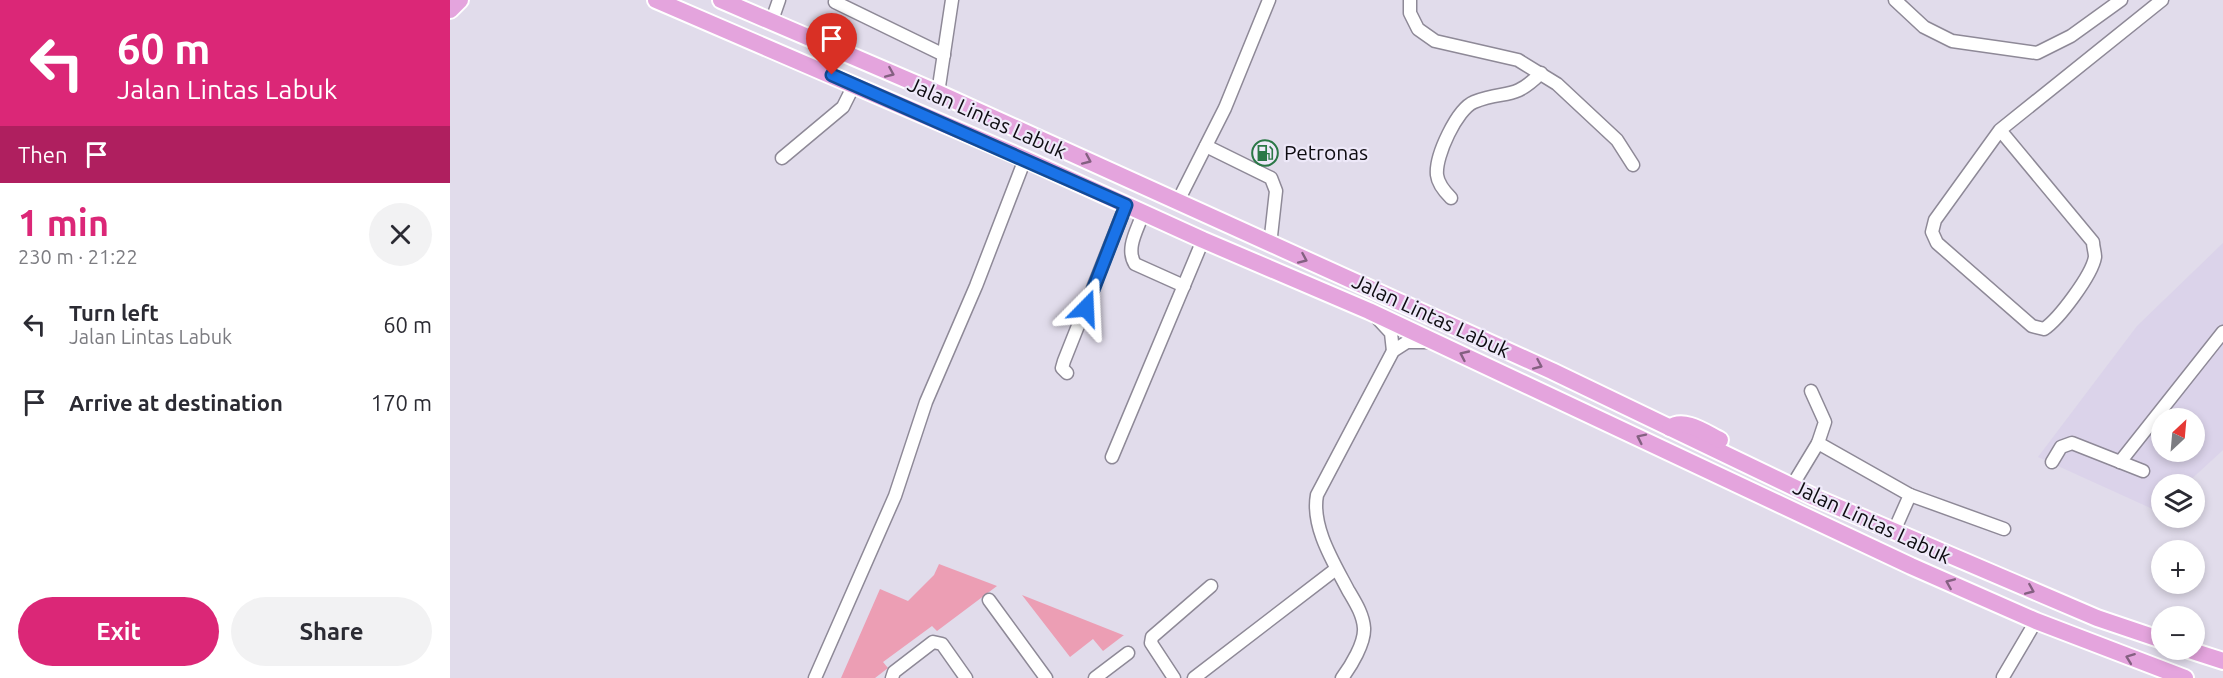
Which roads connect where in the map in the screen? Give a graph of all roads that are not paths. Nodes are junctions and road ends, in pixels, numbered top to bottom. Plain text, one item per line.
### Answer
1 (656, 0) edge
2 (720, 0) edge
3 (779, 0) edge
4 (952, 0) edge
5 (1269, 0) edge
6 (1410, 0) edge
7 (1895, 0) edge
8 (2121, 0) edge
9 (2162, 0) edge
10 (835, 2) dead end
11 (771, 23) junction
12 (944, 55) junction
13 (1541, 73) junction
14 (854, 85) junction
15 (938, 93) junction
16 (2000, 130) junction
17 (1206, 146) junction
18 (782, 158) dead end
19 (1025, 159) junction
20 (1633, 165) dead end
21 (1451, 198) dead end
22 (1178, 201) junction
23 (1126, 205) junction
24 (1143, 213) junction
25 (1203, 240) junction
26 (1270, 244) junction
27 (1184, 286) junction
28 (1369, 311) junction
29 (2223, 332) edge
30 (1438, 343) junction
31 (1393, 351) junction
32 (1067, 372) dead end
33 (1811, 392) dead end
34 (1669, 429) junction
35 (1818, 443) junction
36 (1112, 457) dead end
37 (2052, 462) dead end
38 (2120, 462) junction
39 (2143, 471) dead end
40 (1792, 486) junction
41 (1910, 495) junction
42 (2004, 528) dead end
43 (1894, 531) junction
44 (1911, 566) junction
45 (1336, 568) junction
46 (1211, 586) dead end
47 (989, 600) dead end
48 (2036, 621) junction
49 (2151, 636) edge
50 (1128, 653) dead end
51 (2205, 655) edge
52 (2223, 661) edge
53 (891, 676) edge
54 (1344, 677) edge
55 (2003, 677) edge
56 (815, 678) edge
57 (966, 678) edge
58 (1046, 678) edge
59 (1095, 678) edge
60 (1174, 678) edge
61 (1194, 678) edge
62 (2185, 678) edge

1 - 14 main road, Jalan Lintas Labuk
2 - 11 main road, Jalan Lintas Labuk
3 - 11 street
4 - 12 street
5 - 17 street
6 - 13 street
7 - 8 street
9 - 16 street
10 - 12 street
11 -> 15 main road, Jalan Lintas Labuk
12 - 15 street
13 - 20 street
13 - 21 street
14 - 18 street
14 - 19 main road, Jalan Lintas Labuk
15 -> 22 main road, Jalan Lintas Labuk
16 - 16 street
17 - 22 street
17 - 26 street
19 - 23 main road, Jalan Lintas Labuk
19 - 56 street
22 - 26 main road, Jalan Lintas Labuk
23 - 24 main road, Jalan Lintas Labuk
23 - 32 street
24 - 25 main road, Jalan Lintas Labuk
24 - 27 street
25 - 27 street
25 - 28 main road, Jalan Lintas Labuk
26 -> 34 main road, Jalan Lintas Labuk
27 - 36 street
28 - 30 main road, Jalan Lintas Labuk
28 - 31 street
29 - 38 street
30 - 31 street
44 -> 30 main road, Jalan Lintas Labuk
31 - 45 street
33 - 35 street
34 - 40 main road, Jalan Lintas Labuk
34 - 44 main road
35 - 40 street
35 - 41 street
37 - 38 street
38 - 39 street
40 - 43 main road, Jalan Lintas Labuk
41 - 42 street
41 - 43 street
43 -> 49 main road, Jalan Lintas Labuk
48 -> 44 main road, Jalan Lintas Labuk
45 - 54 street
45 - 61 street
46 - 60 street
47 - 58 street
48 - 55 street
62 -> 48 main road, Jalan Lintas Labuk
50 - 59 street
51 - 52 main road
53 - 57 street

